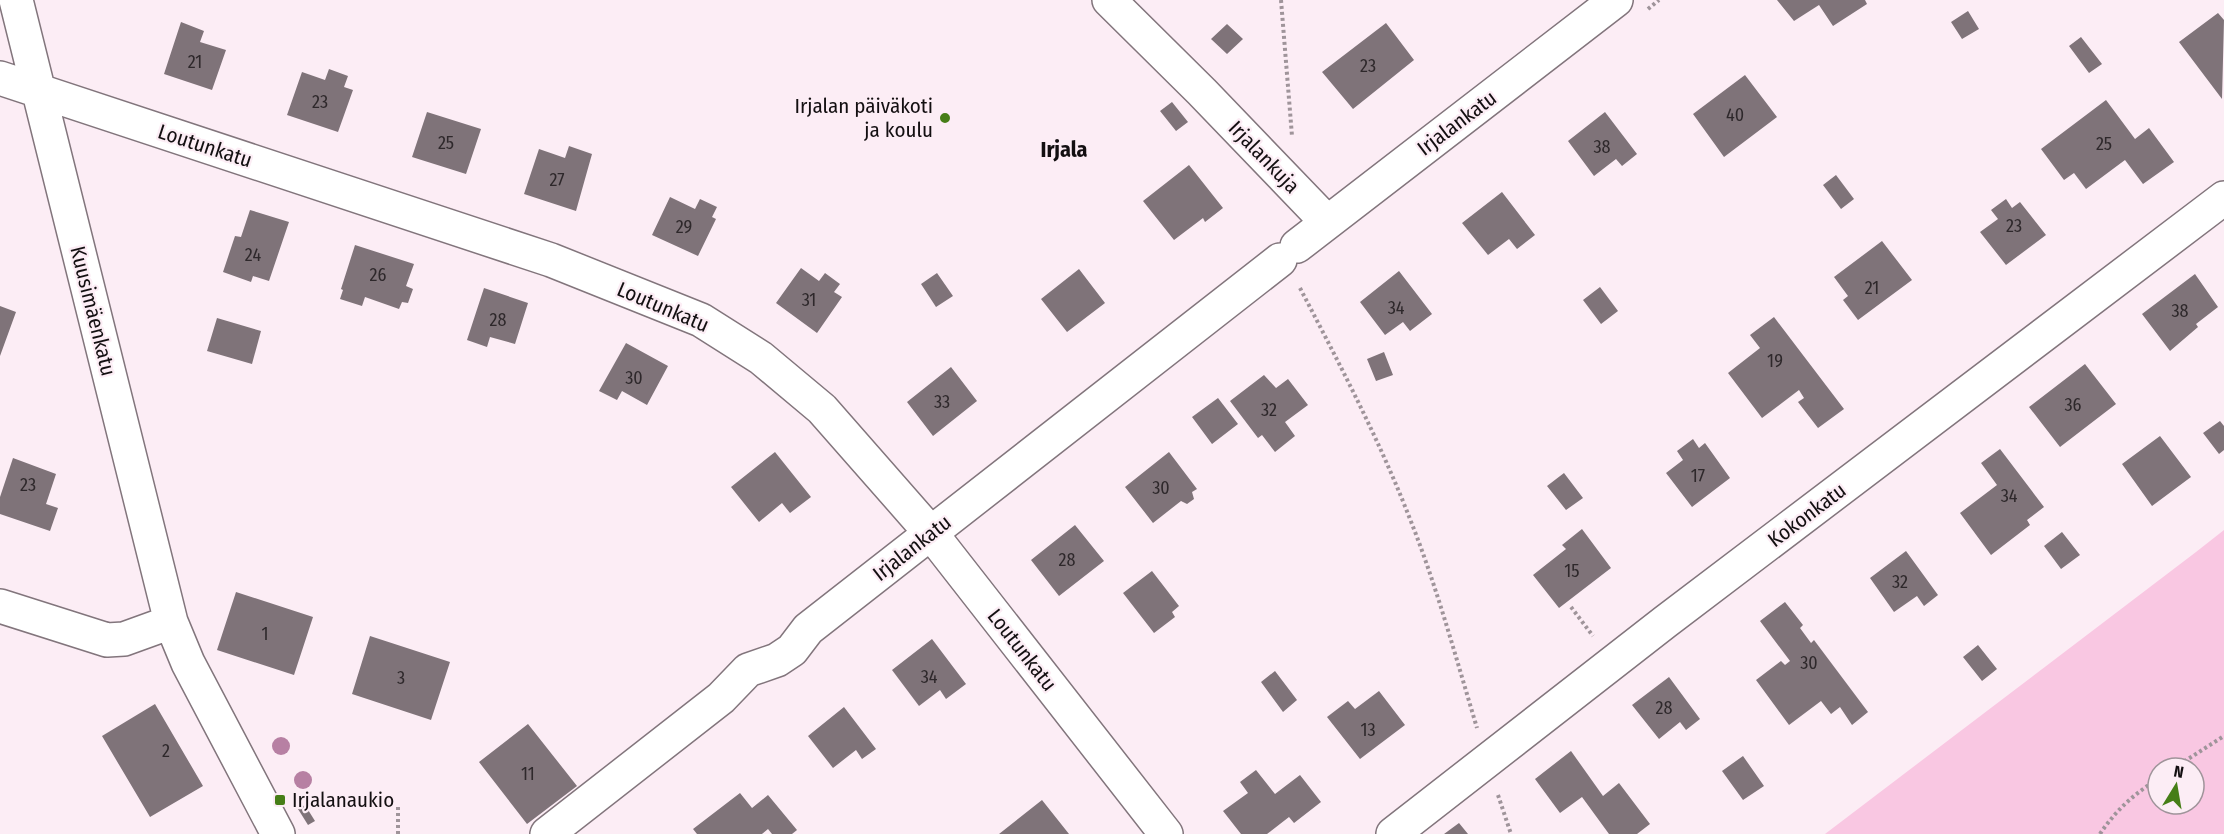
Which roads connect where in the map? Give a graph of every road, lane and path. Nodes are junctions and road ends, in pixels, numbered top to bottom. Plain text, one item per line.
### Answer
1 (16, 0) edge
2 (1108, 0) edge
3 (1281, 0) edge
4 (1616, 0) edge
5 (0, 78) edge
6 (38, 91) junction
7 (1282, 176) junction
8 (2224, 198) edge
9 (1327, 222) junction
10 (1292, 264) junction
11 (930, 532) junction
12 (0, 606) edge
13 (171, 622) junction
14 (2224, 736) edge
15 (2193, 756) edge
16 (1487, 760) junction
17 (2146, 787) edge
18 (398, 805) dead end
19 (278, 834) edge
20 (398, 834) edge
21 (547, 834) edge
22 (1166, 834) edge
23 (1393, 834) edge
24 (1511, 834) edge
25 (2100, 834) edge

1 - 6 street, Kuusimäenkatu
2 - 7 street, Irjalankuja
3 - 7 path
4 - 9 street, Irjalankatu
5 - 6 street, Loutunkatu
6 - 11 street, Loutunkatu
6 - 13 street, Kuusimäenkatu
7 - 9 street, Irjalankuja
8 - 16 street, Kokonkatu
9 - 10 street, Irjalankatu
10 - 11 street, Irjalankatu
10 - 16 path
11 - 21 street, Irjalankatu
11 - 22 street, Loutunkatu
12 - 13 street
13 - 19 street
14 - 15 path
16 - 23 street, Kokonkatu
16 - 24 path
17 - 25 path
18 - 20 path

